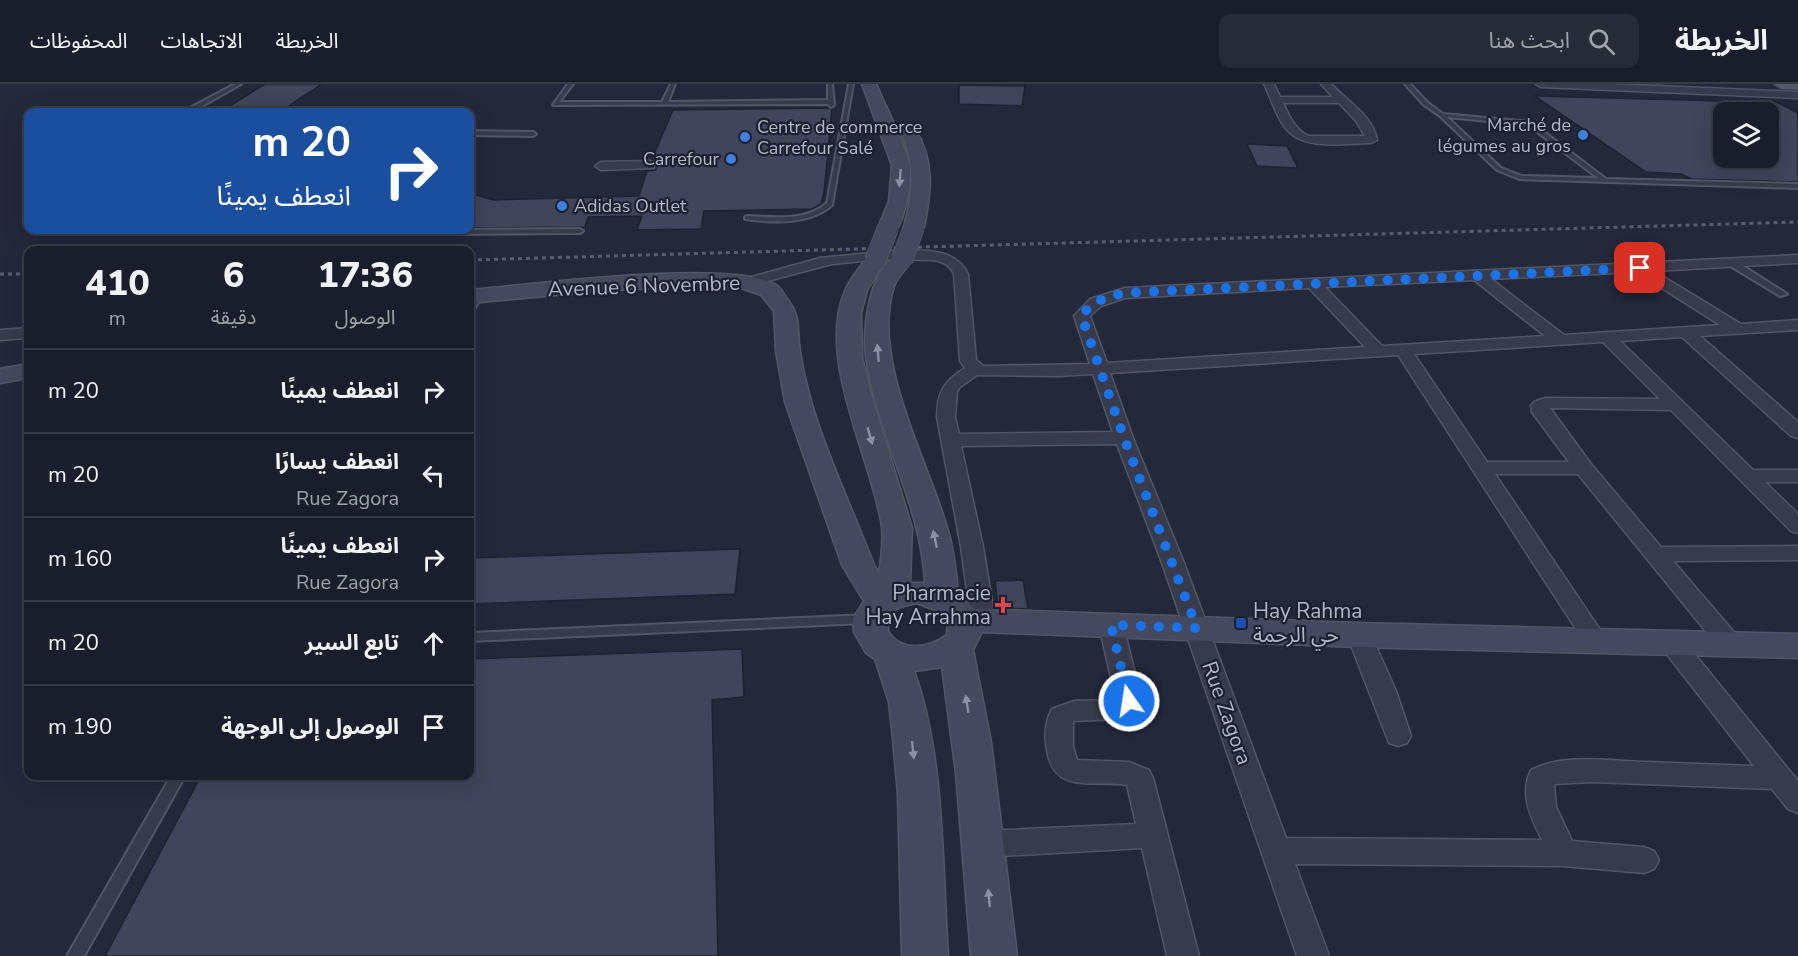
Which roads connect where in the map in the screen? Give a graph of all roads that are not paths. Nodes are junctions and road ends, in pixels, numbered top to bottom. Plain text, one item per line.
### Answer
1 (239, 84) edge
2 (571, 84) edge
3 (673, 84) edge
4 (830, 84) edge
5 (851, 84) edge
6 (869, 84) edge
7 (1269, 84) edge
8 (1326, 84) edge
9 (1407, 84) edge
10 (1540, 84) edge
11 (1782, 84) edge
12 (1798, 84) edge
13 (889, 91) dead end
14 (1798, 94) edge
15 (1278, 100) junction
16 (1340, 100) junction
17 (664, 104) junction
18 (194, 108) edge
19 (1442, 115) junction
20 (474, 133) edge
21 (533, 134) dead end
22 (650, 165) dead end
23 (601, 166) dead end
24 (1605, 181) junction
25 (1798, 186) edge
26 (747, 218) dead end
27 (580, 231) dead end
28 (474, 232) edge
29 (1798, 259) edge
30 (1732, 263) junction
31 (1640, 268) junction
32 (1478, 276) junction
33 (749, 282) junction
34 (1313, 284) junction
35 (1783, 294) dead end
36 (474, 301) edge
37 (1798, 325) edge
38 (1738, 329) junction
39 (1686, 332) junction
40 (24, 333) edge
41 (0, 335) edge
42 (1607, 337) junction
43 (1561, 340) junction
44 (1403, 350) junction
45 (1378, 351) junction
46 (1102, 368) junction
47 (975, 369) junction
48 (24, 372) edge
49 (0, 376) edge
50 (1673, 405) junction
51 (1795, 427) edge
52 (1124, 438) junction
53 (952, 440) junction
54 (1482, 468) junction
55 (1584, 468) junction
56 (1747, 476) junction
57 (1798, 476) edge
58 (1798, 526) edge
59 (897, 548) junction
60 (1798, 553) edge
61 (853, 554) junction
62 (1655, 554) junction
63 (881, 606) junction
64 (961, 621) junction
65 (1111, 625) junction
66 (1197, 628) junction
67 (1359, 635) junction
68 (474, 637) edge
69 (1595, 640) junction
70 (1671, 642) junction
71 (1730, 644) junction
72 (1798, 646) edge
73 (890, 653) junction
74 (1398, 736) dead end
75 (1780, 778) junction
76 (176, 780) edge
77 (1798, 801) edge
78 (1153, 835) junction
79 (984, 844) junction
80 (1276, 851) junction
81 (1563, 853) junction
82 (1644, 860) dead end
83 (75, 956) edge
84 (925, 956) edge
85 (994, 956) edge
86 (1183, 956) edge
87 (1313, 956) edge

1 - 18 lane
2 - 17 lane
3 - 17 lane
4 - 17 lane
5 - 26 lane
6 -> 59 street, bridge
7 - 15 street
8 - 16 street
9 - 19 lane
10 - 14 street
11 - 12 main road
64 -> 13 street, bridge
15 - 16 street
15 - 16 street
19 - 24 lane
19 - 24 lane
20 - 21 lane
22 - 23 street
24 - 25 lane
27 - 28 lane
29 - 30 street
30 - 31 street
30 - 35 lane
31 - 32 street
31 - 38 street
32 - 34 street
32 - 43 street
33 - 36 street, Avenue 6 Novembre
33 - 47 street
33 - 61 street, Avenue 6 Novembre
34 - 45 street
34 - 46 street, Rue Zagora
37 - 38 street
38 - 39 street
39 - 42 street
39 - 51 street
40 - 41 street
42 - 43 street
42 - 50 street
43 - 44 street
44 - 45 street
44 - 54 street
45 - 46 street
46 - 47 street
46 - 52 street, Rue Zagora
47 - 53 street
48 - 49 street
50 - 55 street
50 - 56 street
52 - 53 street
52 - 66 street, Rue Zagora
53 - 64 street
54 - 55 street
54 - 69 street
55 - 62 street
56 - 57 street
56 - 58 street
59 - 61 street
59 - 63 street
60 - 62 street
61 - 63 street, Avenue 6 Novembre
62 - 71 street
63 - 64 street
63 - 68 lane
63 - 73 street
64 - 65 street
64 - 73 street
79 -> 64 street
65 - 66 street
65 - 78 street
66 - 67 street
66 - 80 street, Rue Zagora
67 - 69 street
67 - 74 street
69 - 70 street
70 - 71 street
70 - 75 street
71 - 72 street
73 -> 84 street
75 - 77 street
75 - 81 street
76 - 83 lane
78 - 79 street
78 - 86 street
85 -> 79 street
80 - 81 street
80 - 87 street, Rue Zagora
81 - 82 street

